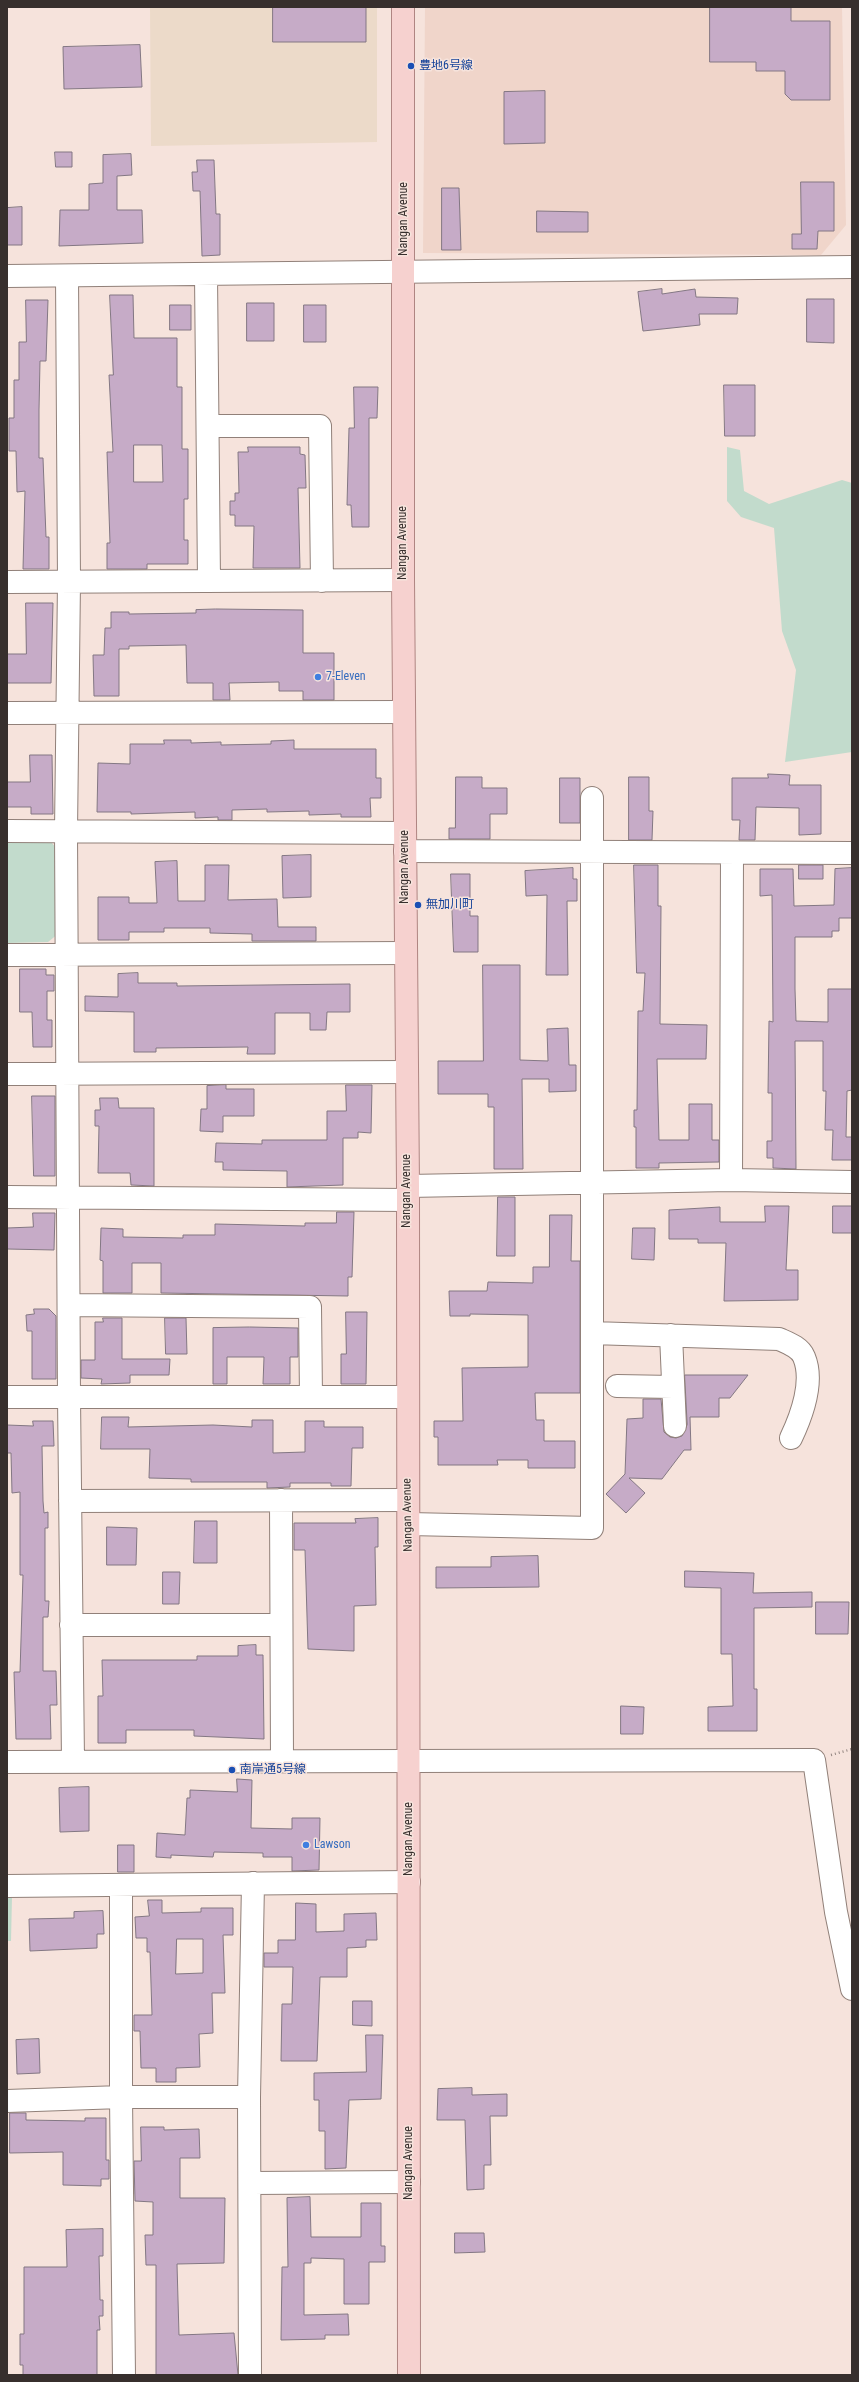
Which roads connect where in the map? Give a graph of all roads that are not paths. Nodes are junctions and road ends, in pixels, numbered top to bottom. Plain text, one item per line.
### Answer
1 (403, 7) edge
2 (852, 267) edge
3 (404, 271) junction
4 (206, 275) junction
5 (7, 276) edge
6 (67, 276) junction
7 (208, 426) junction
8 (322, 580) junction
9 (403, 580) junction
10 (209, 581) junction
11 (7, 582) edge
12 (69, 582) junction
13 (7, 712) edge
14 (404, 712) junction
15 (67, 713) junction
16 (592, 798) dead end
17 (7, 831) edge
18 (66, 831) junction
19 (405, 842) junction
20 (591, 852) junction
21 (732, 854) junction
22 (852, 854) edge
23 (405, 953) junction
24 (7, 955) edge
25 (67, 955) junction
26 (406, 1072) junction
27 (7, 1074) edge
28 (68, 1074) junction
29 (731, 1180) junction
30 (591, 1182) junction
31 (852, 1182) edge
32 (408, 1193) junction
33 (7, 1197) edge
34 (68, 1197) junction
35 (68, 1305) junction
36 (592, 1333) junction
37 (671, 1335) junction
38 (617, 1386) dead end
39 (674, 1387) junction
40 (7, 1397) edge
41 (68, 1397) junction
42 (311, 1397) junction
43 (407, 1397) junction
44 (675, 1426) dead end
45 (791, 1438) dead end
46 (281, 1500) junction
47 (408, 1500) junction
48 (70, 1501) junction
49 (408, 1524) junction
50 (72, 1625) junction
51 (281, 1625) junction
52 (409, 1760) junction
53 (73, 1761) junction
54 (282, 1761) junction
55 (7, 1762) edge
56 (409, 1882) junction
57 (253, 1883) junction
58 (121, 1884) junction
59 (7, 1886) edge
60 (852, 1989) edge
61 (121, 2097) junction
62 (249, 2097) junction
63 (7, 2101) edge
64 (409, 2182) junction
65 (251, 2183) junction
66 (124, 2375) edge
67 (250, 2375) edge
68 (409, 2375) edge

1 - 3 main road, Nangan Avenue
2 - 3 street
3 - 4 street
3 - 9 main road, Nangan Avenue
4 - 6 street
4 - 7 street
5 - 6 street
6 - 12 street
7 - 8 street
7 - 10 street
8 - 9 street
8 - 10 street
9 - 14 main road, Nangan Avenue
10 - 12 street
11 - 12 street
12 - 15 street
13 - 15 street
14 - 15 street
14 - 19 main road, Nangan Avenue
15 - 18 street
16 - 20 street
17 - 18 street
18 - 19 street
18 - 25 street
19 - 20 street
19 - 23 main road, Nangan Avenue
20 - 21 street
20 - 30 street
21 - 22 street
21 - 29 street
23 - 25 street
23 - 26 main road, Nangan Avenue
24 - 25 street
25 - 28 street
26 - 28 street
26 - 32 main road, Nangan Avenue
27 - 28 street
28 - 34 street
29 - 30 street
29 - 31 street
30 - 32 street
30 - 36 street
32 - 34 street
32 - 43 main road, Nangan Avenue
33 - 34 street
34 - 35 street
35 - 41 street
35 - 42 street
36 - 37 street
36 - 49 street
37 - 39 street
37 - 45 street
38 - 39 street
39 - 44 street
40 - 41 street
41 - 42 street
41 - 48 street
42 - 43 street
43 - 47 main road, Nangan Avenue
46 - 47 street
46 - 48 street
46 - 51 street
47 - 49 main road, Nangan Avenue
48 - 50 street
49 - 52 main road, Nangan Avenue
50 - 51 street
50 - 53 street
51 - 54 street
52 - 54 street
52 - 56 main road, Nangan Avenue
52 - 60 street
53 - 54 street
53 - 55 street
56 - 57 street
56 - 64 main road, Nangan Avenue
57 - 58 street
57 - 62 street
58 - 59 street
58 - 61 street
61 - 62 street
61 - 63 street
61 - 66 street
62 - 65 street
64 - 65 street
64 - 68 main road, Nangan Avenue
65 - 67 street

